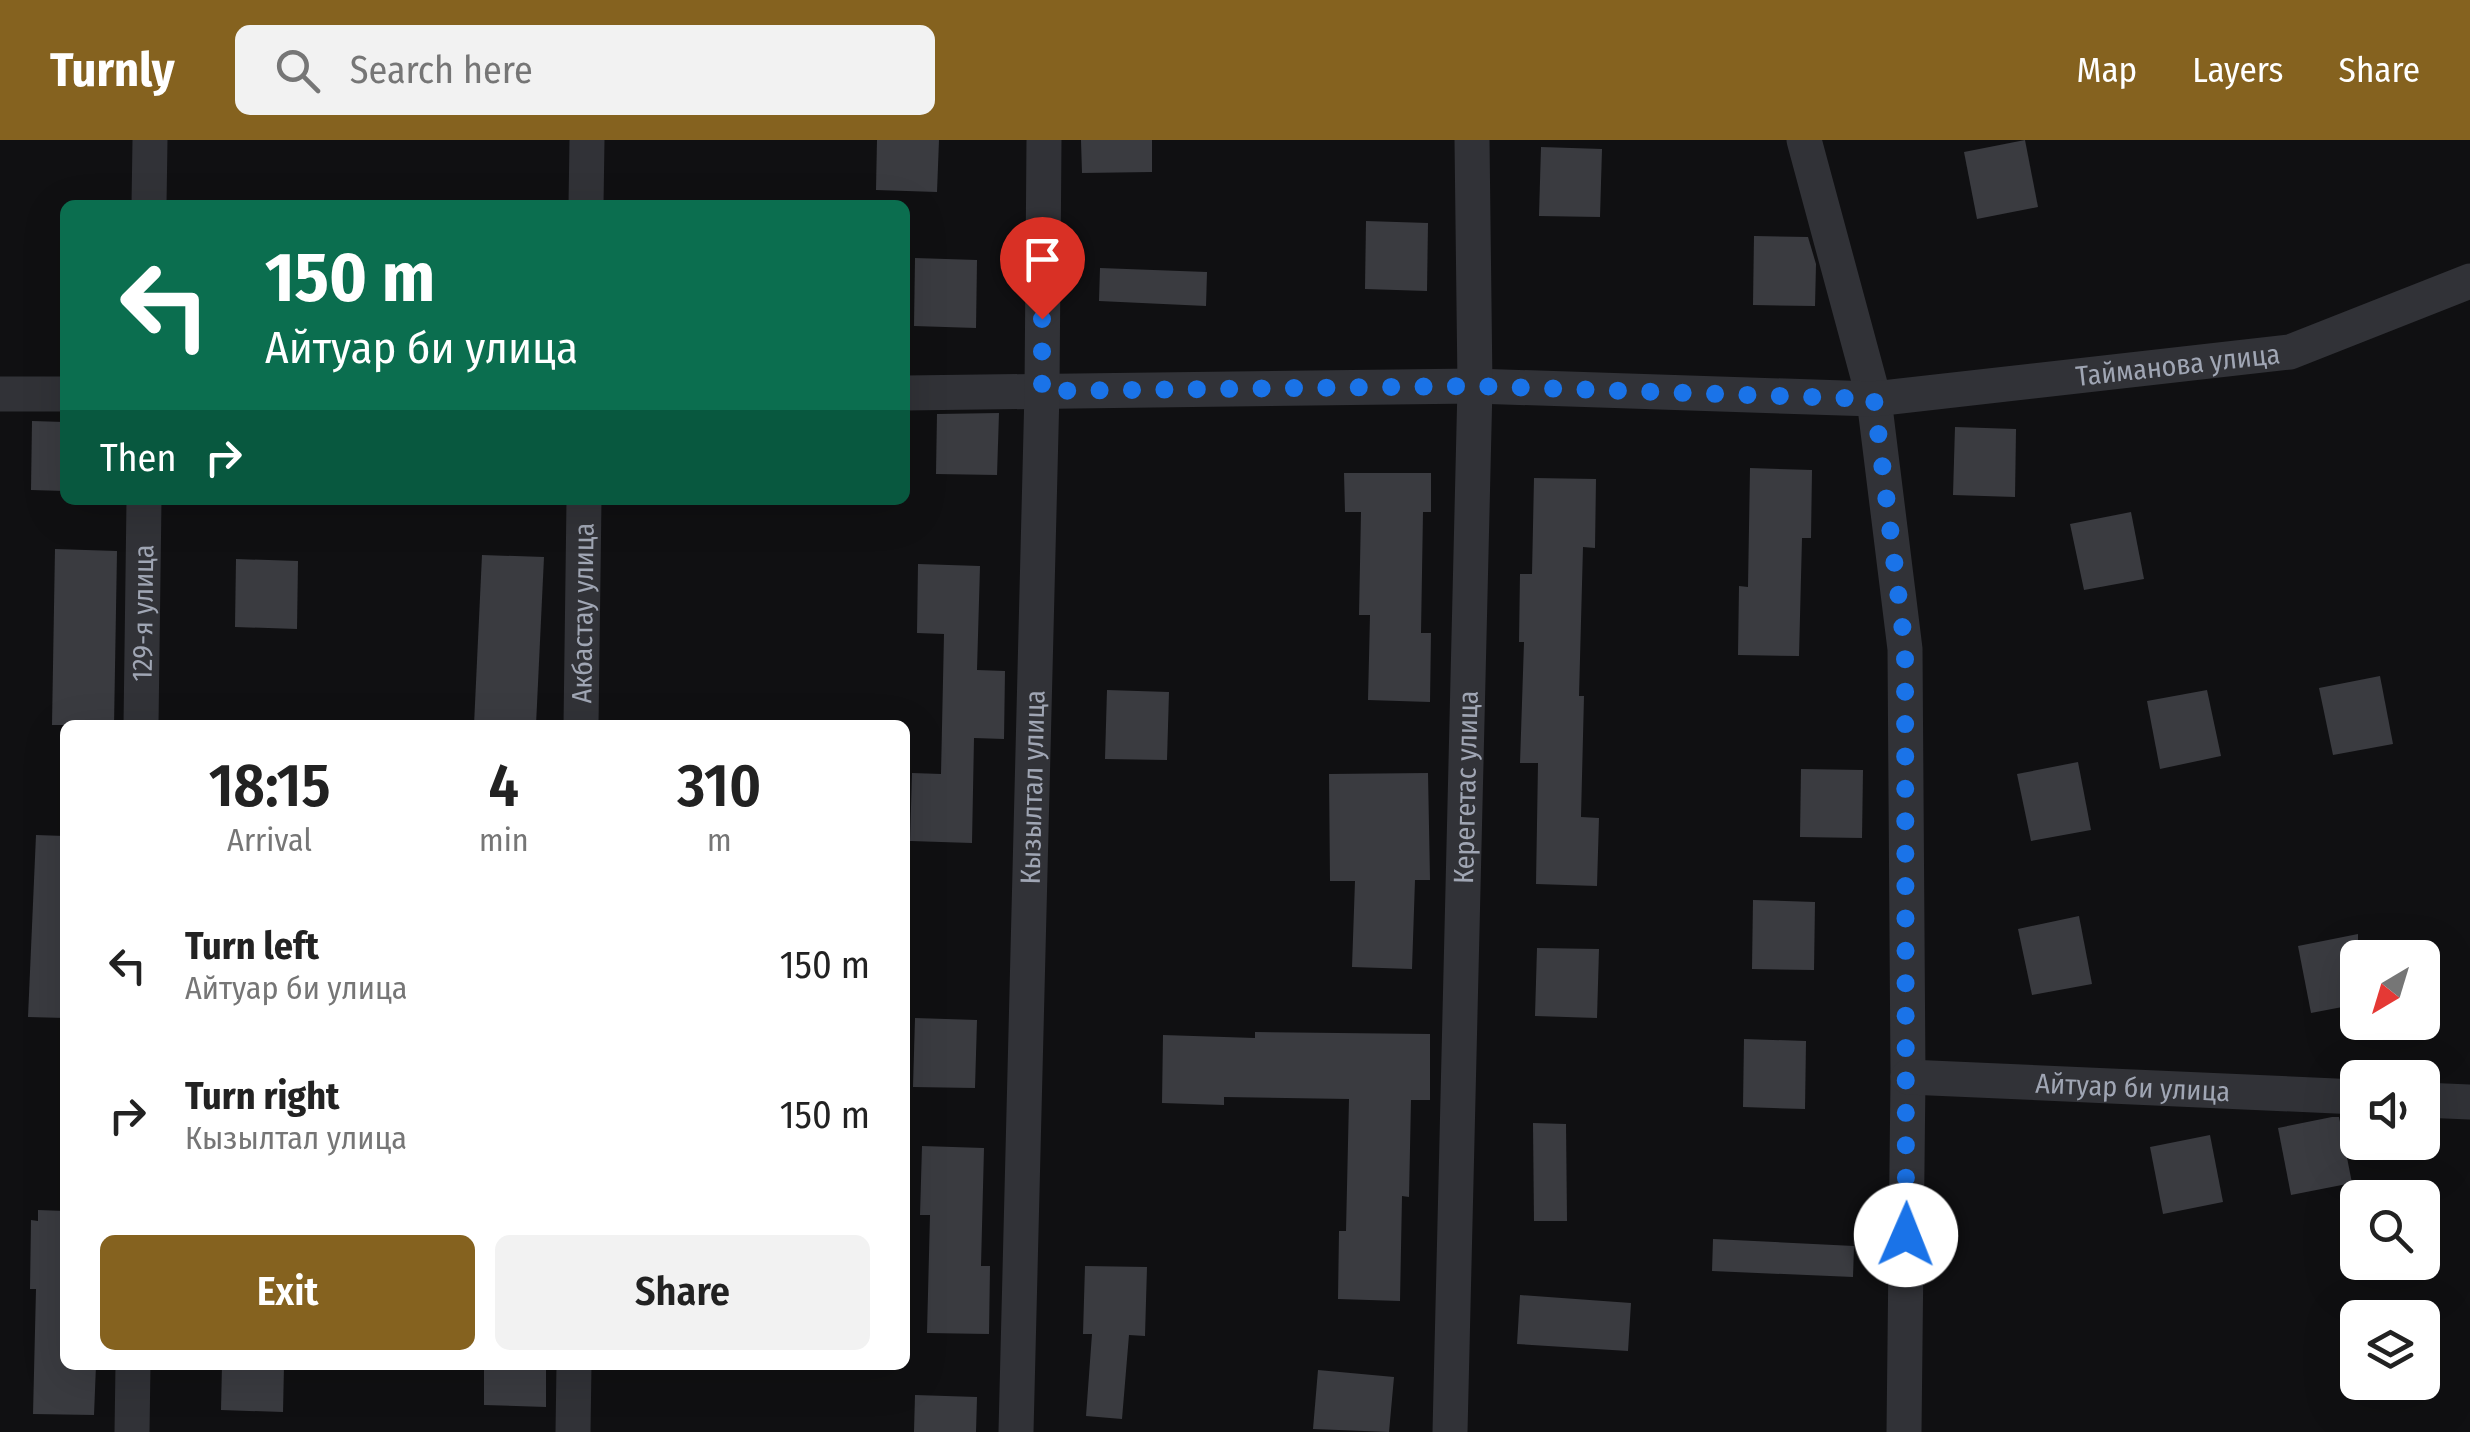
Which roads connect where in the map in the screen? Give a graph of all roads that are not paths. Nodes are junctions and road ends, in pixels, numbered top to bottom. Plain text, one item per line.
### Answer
1 (150, 140) edge
2 (586, 140) edge
3 (1044, 140) edge
4 (1472, 140) edge
5 (1804, 140) edge
6 (148, 200) edge
7 (586, 200) edge
8 (2470, 280) edge
9 (1475, 386) junction
10 (1042, 391) junction
11 (910, 392) edge
12 (0, 394) edge
13 (60, 394) edge
14 (1874, 399) junction
15 (144, 505) edge
16 (584, 505) edge
17 (141, 720) edge
18 (581, 720) edge
19 (1908, 1077) junction
20 (2340, 1096) edge
21 (2440, 1101) edge
22 (2470, 1102) edge
23 (133, 1370) edge
24 (574, 1370) edge
25 (132, 1432) edge
26 (573, 1432) edge
27 (1016, 1432) edge
28 (1450, 1432) edge
29 (1904, 1432) edge

1 - 6 street
2 - 7 street
3 - 10 street, Кызылтал улица
4 - 9 street, Керегетас улица
5 - 14 street
8 - 14 street, Тайманова улица
9 - 10 street
9 - 14 street
9 - 28 street, Керегетас улица
10 - 11 street
10 - 27 street, Кызылтал улица
12 - 13 street
14 - 19 street
15 - 17 street, 129-я улица
16 - 18 street, Акбастау улица
19 - 20 street, Айтуар би улица
19 - 29 street
21 - 22 street
23 - 25 street
24 - 26 street

